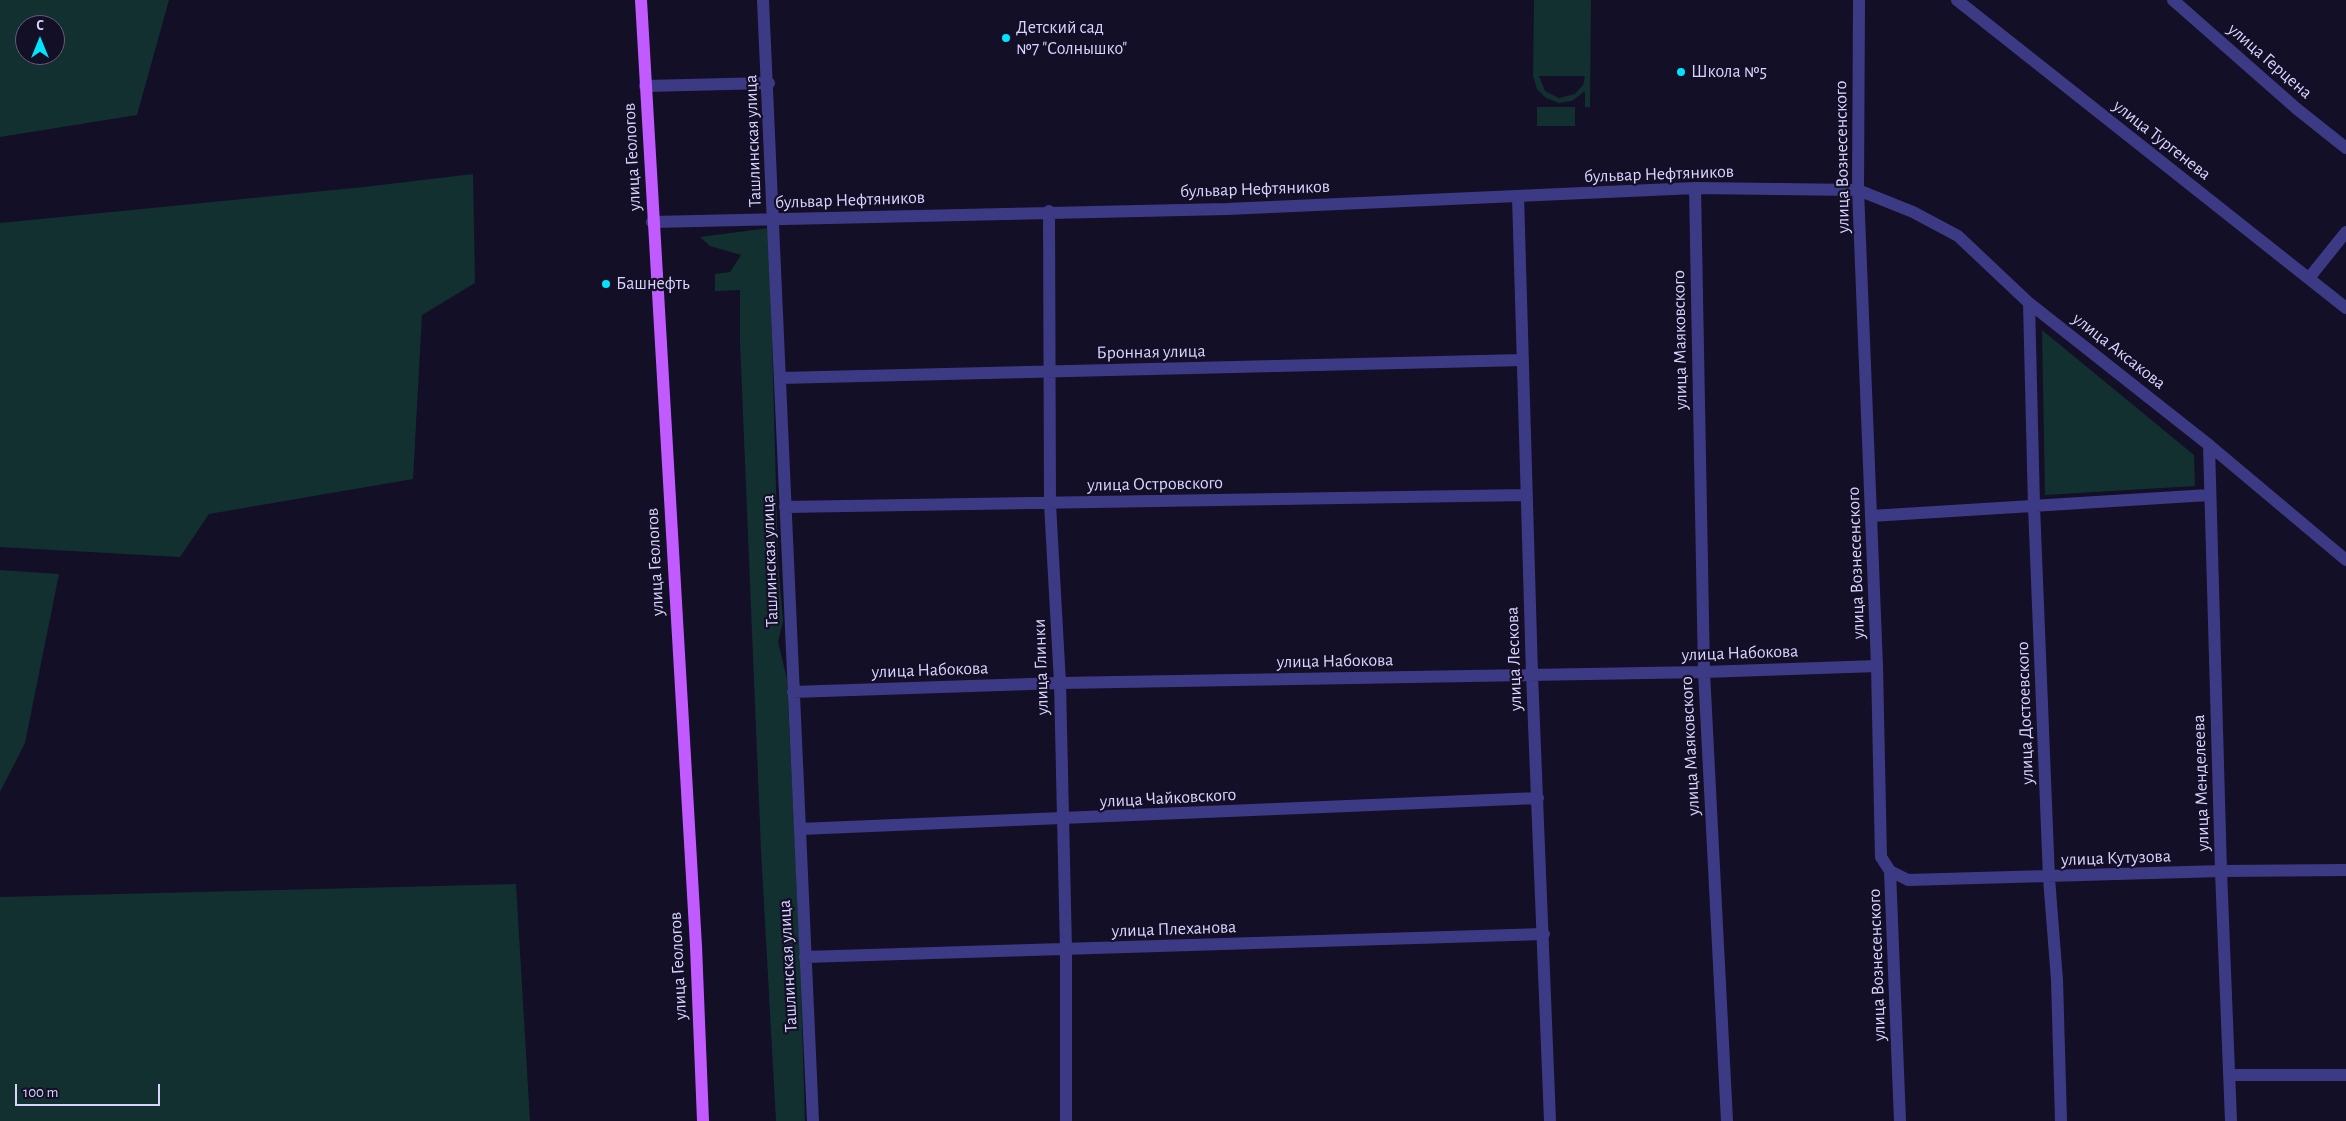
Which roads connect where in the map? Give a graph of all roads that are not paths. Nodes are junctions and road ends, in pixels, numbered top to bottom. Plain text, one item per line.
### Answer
1 (641, 0) edge
2 (764, 0) edge
3 (1859, 0) edge
4 (1957, 0) edge
5 (2173, 0) edge
6 (769, 83) junction
7 (645, 86) junction
8 (2346, 148) edge
9 (1694, 188) junction
10 (1858, 190) junction
11 (1518, 196) junction
12 (1049, 211) junction
13 (773, 219) junction
14 (652, 222) junction
15 (2346, 232) edge
16 (2309, 278) junction
17 (2029, 303) junction
18 (2346, 308) edge
19 (1523, 360) junction
20 (1048, 372) junction
21 (780, 378) junction
22 (2209, 444) junction
23 (1526, 495) junction
24 (2209, 495) junction
25 (1050, 504) junction
26 (2034, 506) junction
27 (785, 507) junction
28 (1871, 516) junction
29 (2346, 560) edge
30 (1877, 666) junction
31 (1704, 672) junction
32 (1532, 674) junction
33 (1060, 683) junction
34 (793, 692) junction
35 (1538, 798) junction
36 (1062, 820) junction
37 (800, 829) junction
38 (2346, 870) edge
39 (1890, 871) junction
40 (2221, 872) junction
41 (2049, 878) junction
42 (1544, 934) junction
43 (1066, 950) junction
44 (806, 957) junction
45 (2230, 1075) junction
46 (2346, 1075) edge
47 (703, 1121) edge
48 (813, 1121) edge
49 (1066, 1121) edge
50 (1550, 1121) edge
51 (1727, 1121) edge
52 (1900, 1121) edge
53 (2061, 1121) edge
54 (2231, 1121) edge

1 - 7 main road, улица Геологов
2 - 6 street, Ташлинская улица
3 - 10 street, улица Вознесенского
4 - 16 street, улица Тургенева
5 - 8 street, улица Герцена
6 - 7 street
6 - 13 street, Ташлинская улица
7 - 14 main road, улица Геологов
9 - 10 street, бульвар Нефтяников
9 - 11 street, бульвар Нефтяников
9 - 31 street, улица Маяковского
10 - 17 street, улица Аксакова
10 - 28 street, улица Вознесенского
11 - 12 street, бульвар Нефтяников
11 - 19 street, улица Лескова
12 - 13 street, бульвар Нефтяников
12 - 20 street, улица Глинки
13 - 14 street, бульвар Нефтяников
13 - 21 street, Ташлинская улица
14 - 47 main road, улица Геологов
15 - 16 street
16 - 18 street, улица Тургенева
17 - 22 street, улица Аксакова
17 - 26 street, улица Достоевского
19 - 20 street, Бронная улица
19 - 23 street, улица Лескова
20 - 21 street, Бронная улица
20 - 25 street, улица Глинки
21 - 27 street, Ташлинская улица
22 - 24 street, улица Менделеева
22 - 29 street, улица Аксакова
23 - 25 street, улица Островского
23 - 32 street, улица Лескова
24 - 26 street
24 - 40 street, улица Менделеева
25 - 27 street, улица Островского
25 - 33 street, улица Глинки
26 - 28 street
26 - 41 street, улица Достоевского
27 - 34 street, Ташлинская улица
28 - 30 street, улица Вознесенского
30 - 31 street, улица Набокова
30 - 39 street, улица Вознесенского
31 - 32 street, улица Набокова
31 - 51 street, улица Маяковского
32 - 33 street, улица Набокова
32 - 35 street, улица Лескова
33 - 34 street, улица Набокова
33 - 36 street, улица Глинки
34 - 37 street, Ташлинская улица
35 - 36 street, улица Чайковского
35 - 42 street, улица Лескова
36 - 37 street, улица Чайковского
36 - 43 street, улица Глинки
37 - 44 street, Ташлинская улица
38 - 40 street, улица Кутузова
39 - 41 street, улица Кутузова
39 - 52 street, улица Вознесенского
40 - 41 street, улица Кутузова
40 - 45 street, улица Менделеева
41 - 53 street, улица Достоевского
42 - 43 street, улица Плеханова
42 - 50 street, улица Лескова
43 - 44 street, улица Плеханова
43 - 49 street, улица Глинки
44 - 48 street, Ташлинская улица
45 - 46 street
45 - 54 street, улица Менделеева

